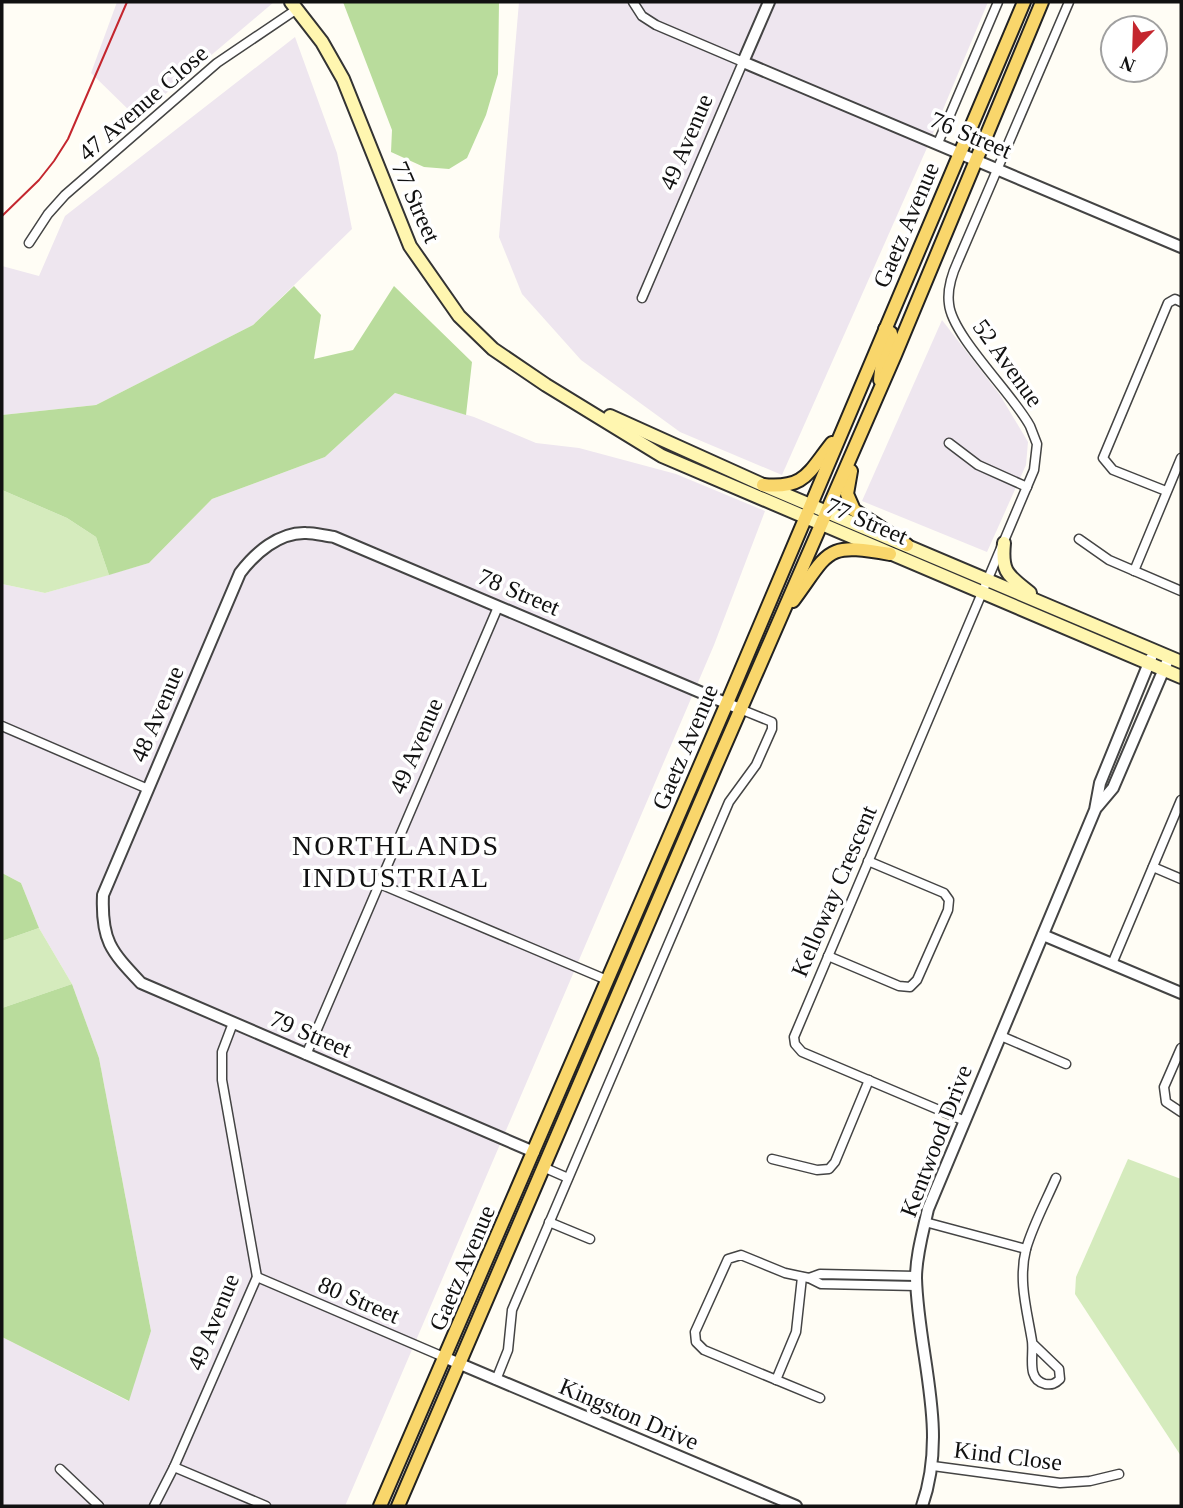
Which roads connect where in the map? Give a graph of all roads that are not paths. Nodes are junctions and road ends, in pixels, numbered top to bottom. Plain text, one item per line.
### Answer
1 (633, 2) edge
2 (769, 2) edge
3 (998, 2) edge
4 (1024, 2) edge
5 (1042, 2) edge
6 (1069, 2) edge
7 (294, 5) edge
8 (743, 62) junction
9 (938, 143) junction
10 (959, 152) junction
11 (976, 159) junction
12 (998, 169) junction
13 (29, 243) dead end
14 (1181, 247) edge
15 (642, 298) dead end
16 (1181, 302) edge
17 (885, 329) junction
18 (546, 385) junction
19 (878, 394) junction
20 (843, 429) junction
21 (858, 440) junction
22 (949, 443) dead end
23 (1181, 458) edge
24 (763, 485) junction
25 (1027, 487) junction
26 (1166, 491) junction
27 (827, 512) junction
28 (812, 516) junction
29 (279, 539) joint
30 (1079, 539) dead end
31 (1004, 543) junction
32 (907, 545) junction
33 (890, 554) junction
34 (1134, 570) junction
35 (987, 579) junction
36 (1181, 591) edge
37 (981, 593) junction
38 (1041, 602) junction
39 (498, 607) junction
40 (778, 621) junction
41 (1154, 651) junction
42 (1170, 663) edge
43 (1149, 664) junction
44 (1181, 668) edge
45 (1181, 677) edge
46 (727, 703) junction
47 (740, 709) junction
48 (2, 726) edge
49 (148, 789) junction
50 (1181, 800) edge
51 (1095, 810) junction
52 (868, 861) junction
53 (1153, 867) junction
54 (1181, 879) edge
55 (380, 884) junction
56 (102, 922) joint
57 (1043, 934) junction
58 (828, 956) junction
59 (1112, 964) junction
60 (607, 980) junction
61 (1181, 993) edge
62 (233, 1023) junction
63 (1000, 1036) junction
64 (1181, 1048) edge
65 (306, 1055) junction
66 (1066, 1064) dead end
67 (869, 1080) junction
68 (1181, 1112) edge
69 (965, 1121) junction
70 (534, 1152) junction
71 (772, 1159) dead end
72 (543, 1167) junction
73 (568, 1178) junction
74 (1056, 1178) dead end
75 (549, 1222) junction
76 (925, 1222) junction
77 (590, 1239) dead end
78 (1026, 1249) junction
79 (257, 1277) junction
80 (806, 1278) junction
81 (917, 1281) junction
82 (1032, 1344) junction
83 (446, 1358) junction
84 (459, 1364) junction
85 (496, 1380) junction
86 (776, 1380) junction
87 (820, 1398) dead end
88 (933, 1466) junction
89 (174, 1467) junction
90 (60, 1469) dead end
91 (1119, 1474) dead end
92 (99, 1506) edge
93 (154, 1506) edge
94 (266, 1506) edge
95 (380, 1506) edge
96 (398, 1506) edge
97 (796, 1506) edge
98 (922, 1506) edge

1 - 8 street
2 - 8 street, 49 Avenue
3 - 9 street
4 - 10 main road, Gaetz Avenue
5 - 11 main road, Gaetz Avenue
6 - 12 street, 52 Avenue
7 - 13 street, 47 Avenue Close
7 - 18 main road, 77 Street
8 - 9 street, 76 Street
8 - 15 street, 49 Avenue
9 - 10 street, 76 Street
10 - 11 street, 76 Street
10 - 17 main road, Gaetz Avenue
11 - 12 street, 76 Street
11 - 19 main road, Gaetz Avenue
12 - 14 street, 76 Street
12 - 25 street, 52 Avenue
16 - 26 street
17 - 19 main road
17 - 20 main road, Gaetz Avenue
18 - 24 main road, 77 Street
18 - 28 main road, 77 Street
19 - 21 main road, Gaetz Avenue
20 - 24 main road
20 - 28 main road, Gaetz Avenue
21 - 27 main road, Gaetz Avenue
21 - 32 main road
22 - 25 street
23 - 26 street
24 - 28 main road, 77 Street
25 - 31 street, 52 Avenue
26 - 34 street
27 - 28 main road, Gaetz Avenue
27 - 28 main road, 77 Street
27 - 32 main road, 77 Street
28 - 33 main road, 77 Street
28 - 40 main road, Gaetz Avenue
28 - 46 main road, Gaetz Avenue
29 - 39 street, 78 Street
29 - 49 street, 48 Avenue
30 - 34 street
31 - 35 street, 52 Avenue
31 - 38 main road
32 - 35 main road, 77 Street
33 - 37 main road, 77 Street
33 - 40 main road
34 - 36 street
35 - 37 street, Kelloway Crescent
35 - 38 main road, 77 Street
37 - 43 main road, 77 Street
37 - 52 street, Kelloway Crescent
38 - 41 main road, 77 Street
39 - 46 street, 78 Street
39 - 55 street, 49 Avenue
40 - 47 main road, Gaetz Avenue
41 - 42 main road, 77 Street
41 - 43 street, Kentwood Drive
42 - 43 main road
42 - 44 main road
42 - 45 main road, 77 Street
42 - 51 street, Kentwood Drive
43 - 51 street, Kentwood Drive
46 - 47 street, 78 Street
46 - 60 main road, Gaetz Avenue
47 - 72 main road, Gaetz Avenue
47 - 73 street, Gaetz Avenue
48 - 49 street
49 - 56 street, 48 Avenue
50 - 53 street
51 - 57 street, Kentwood Drive
52 - 58 street, Kelloway Crescent
52 - 58 street
53 - 54 street
53 - 59 street
55 - 60 street
55 - 65 street, 49 Avenue
56 - 62 street, 79 Street
57 - 59 street
57 - 63 street, Kentwood Drive
58 - 67 street, Kelloway Crescent
59 - 61 street
60 - 70 main road, Gaetz Avenue
62 - 65 street, 79 Street
62 - 79 street, 49 Avenue
63 - 66 street
63 - 69 street, Kentwood Drive
64 - 68 street
65 - 70 street, 79 Street
67 - 69 street, Kelloway Crescent
67 - 71 street
69 - 76 street, Kentwood Drive
70 - 83 main road, Gaetz Avenue
72 - 73 street
72 - 84 main road, Gaetz Avenue
73 - 75 street, Gaetz Avenue
74 - 78 street
75 - 77 street
75 - 85 street, Gaetz Avenue
76 - 78 street
76 - 81 street, Kentwood Drive
78 - 82 street
79 - 83 street, 80 Street
79 - 89 street, 49 Avenue
80 - 81 street
80 - 86 street
80 - 86 street
81 - 88 street, Kentwood Drive
82 - 82 street
83 - 84 street, Kingston Drive
83 - 95 main road, Gaetz Avenue
84 - 85 street, Kingston Drive
84 - 96 main road, Gaetz Avenue
85 - 97 street, Kingston Drive
86 - 87 street
88 - 91 street, Kind Close
88 - 98 street, Kentwood Drive
89 - 93 street, 49 Avenue
89 - 94 street
90 - 92 street

